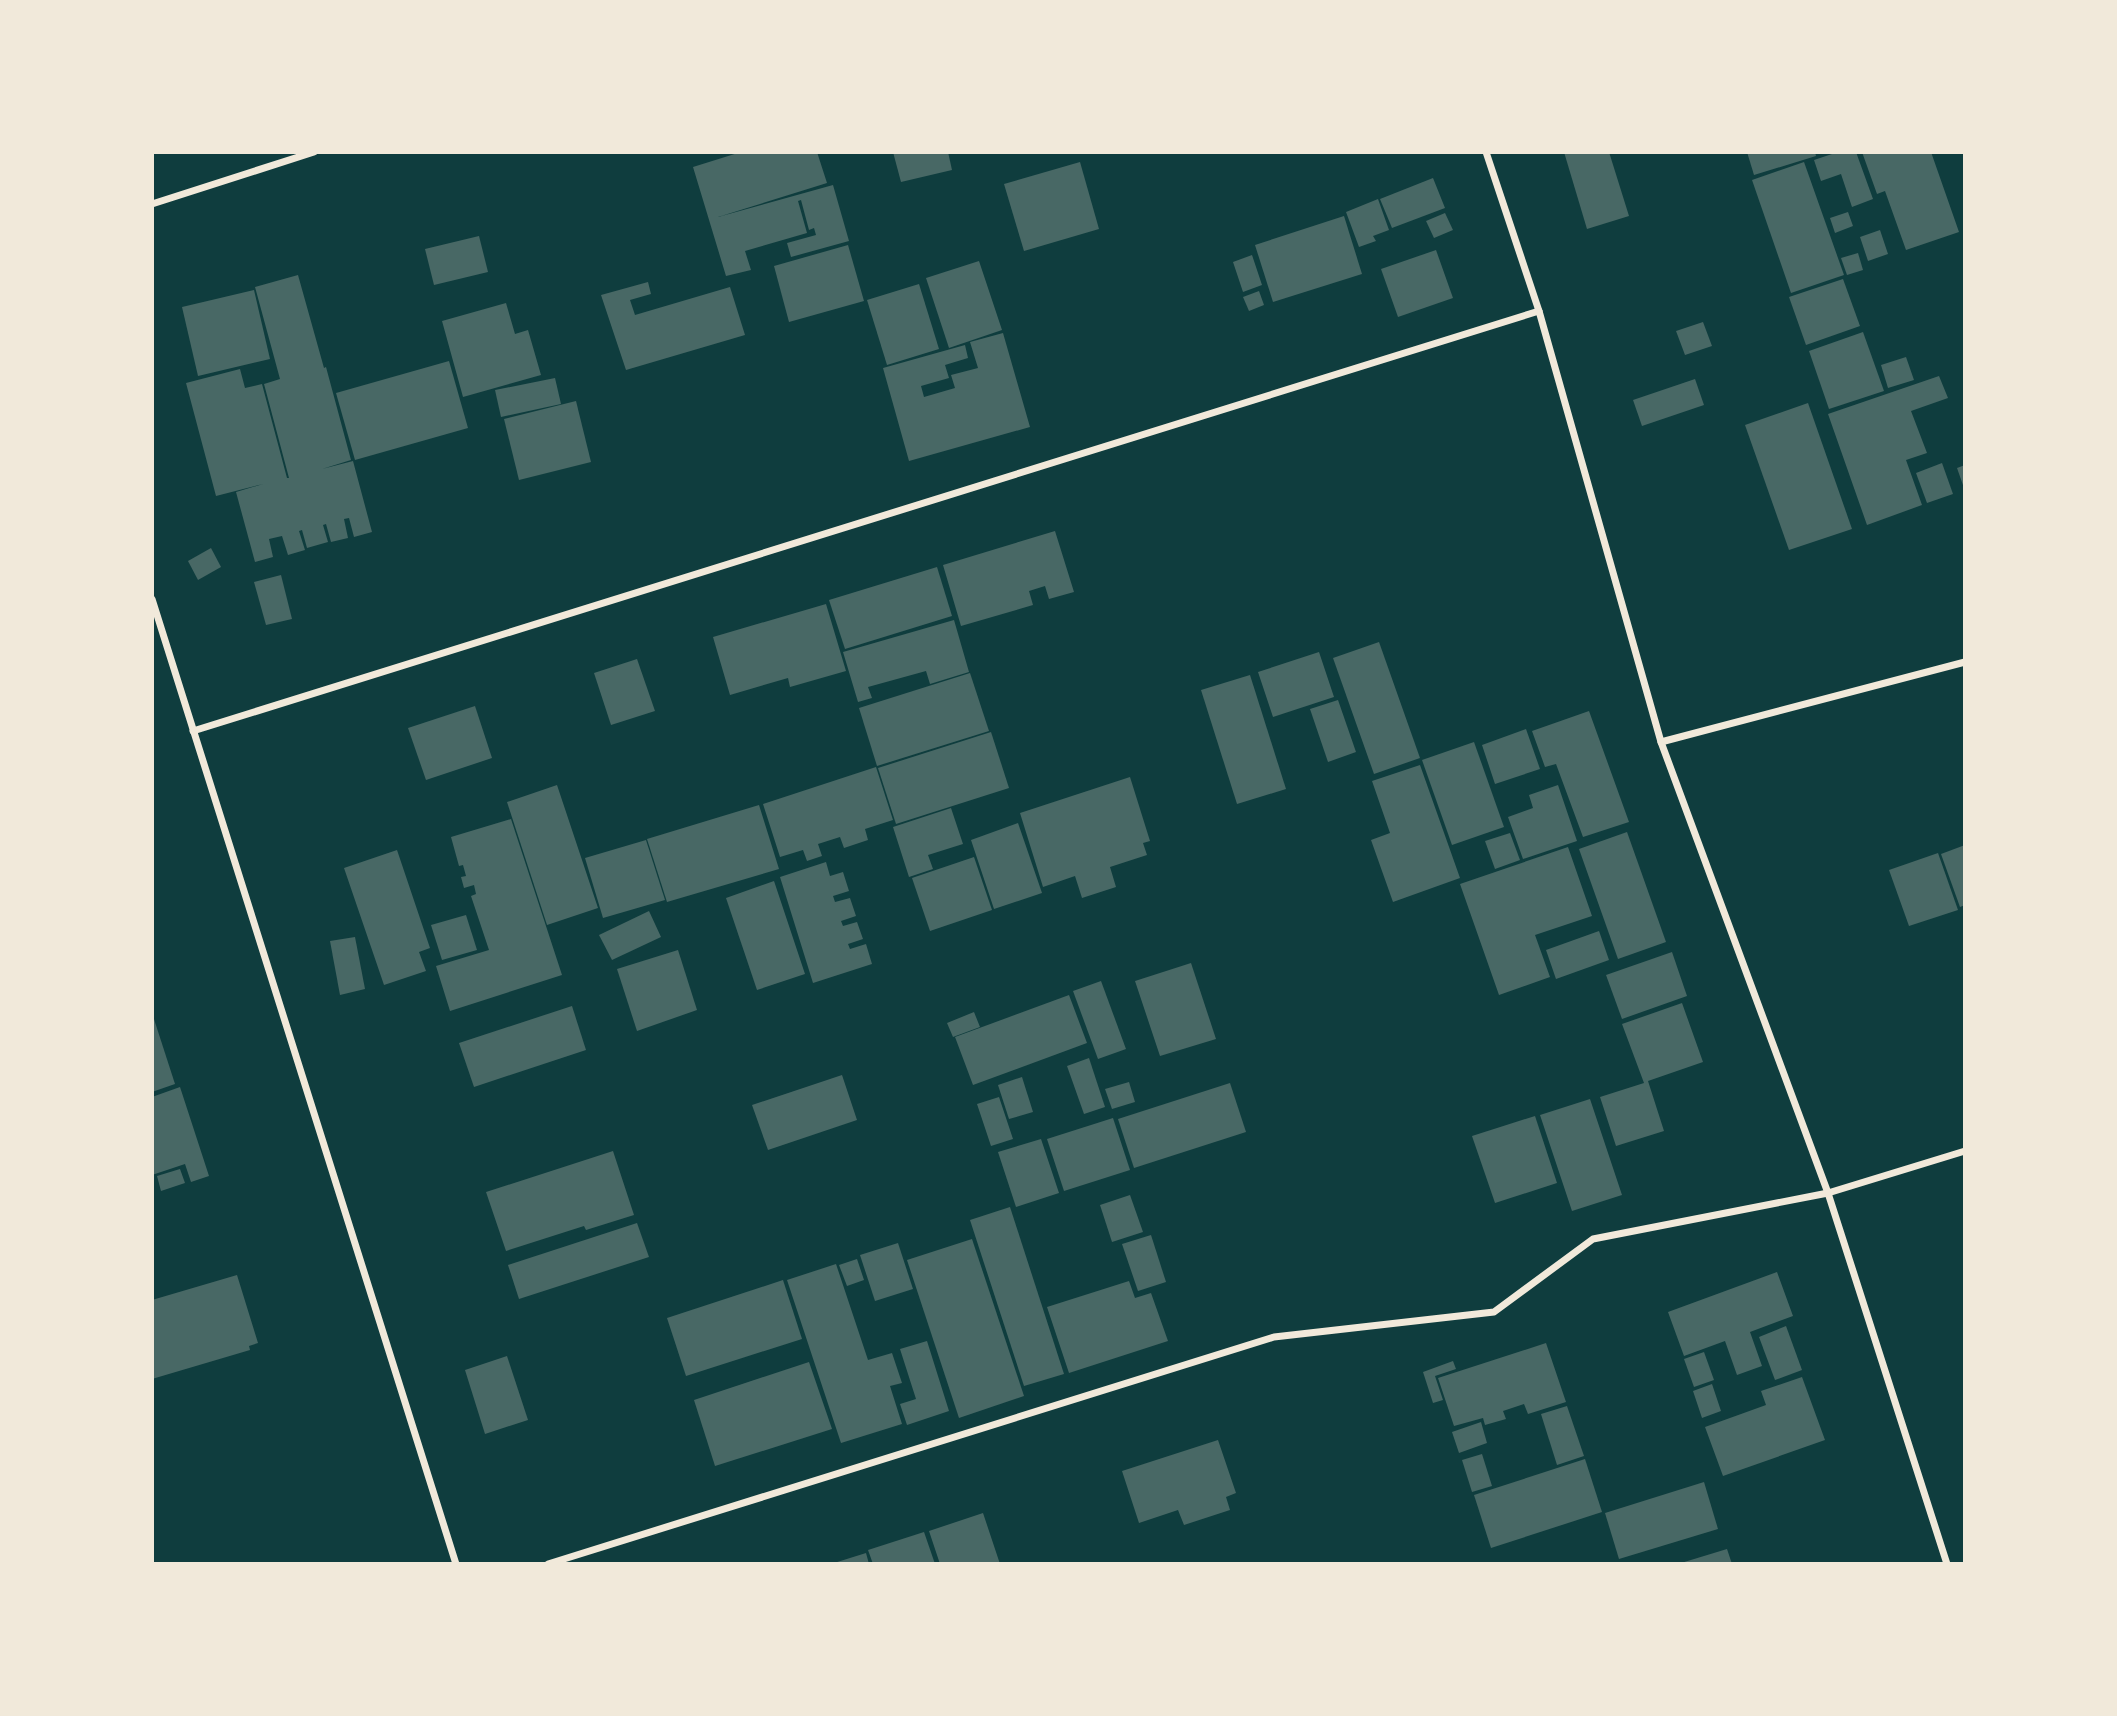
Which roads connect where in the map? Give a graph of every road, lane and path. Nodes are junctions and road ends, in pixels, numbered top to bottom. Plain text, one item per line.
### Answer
1 (314, 152) edge
2 (1486, 152) edge
3 (152, 204) edge
4 (1539, 312) junction
5 (152, 599) edge
6 (1965, 662) edge
7 (193, 732) junction
8 (1661, 742) junction
9 (1965, 1151) edge
10 (1828, 1193) junction
11 (457, 1564) edge
12 (548, 1564) edge
13 (1947, 1564) edge

1 - 3 street
2 - 4 street
4 - 7 street
4 - 8 street
5 - 7 street
6 - 8 street
7 - 11 street
8 - 10 street
9 - 10 street
10 - 12 street
10 - 13 street

